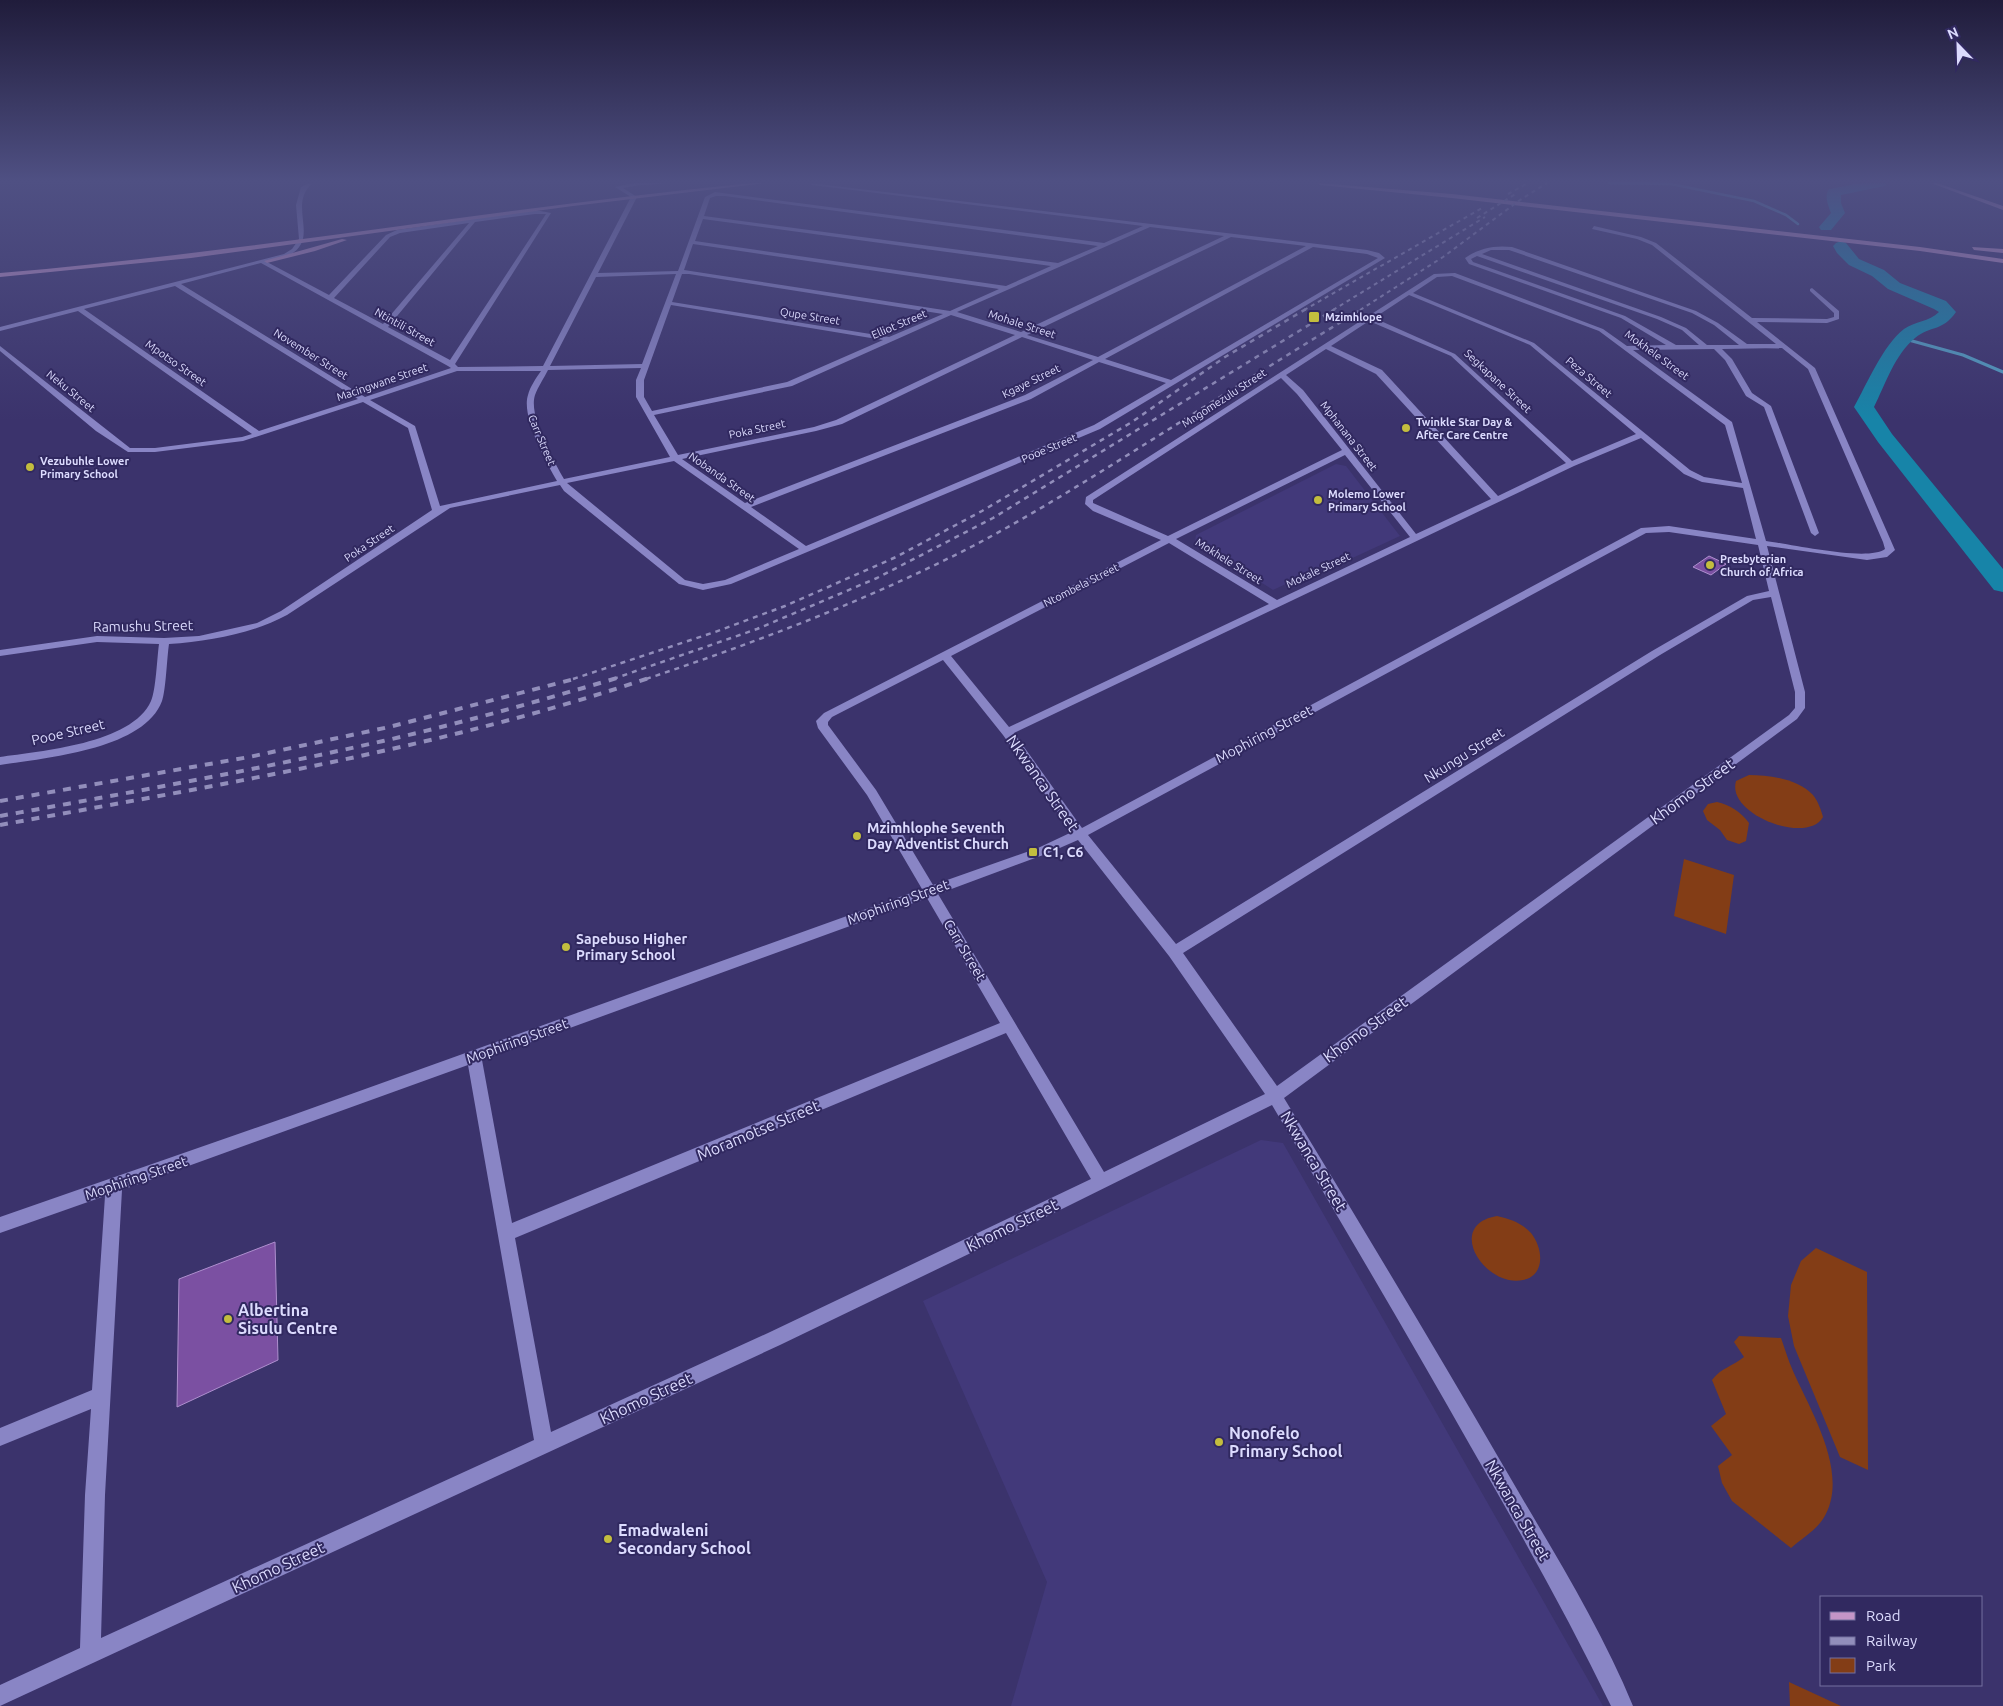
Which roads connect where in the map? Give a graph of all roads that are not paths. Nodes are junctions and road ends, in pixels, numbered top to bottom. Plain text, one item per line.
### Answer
1 (82, 263) edge
2 (133, 263) edge
3 (263, 263) edge
4 (266, 263) edge
5 (364, 263) edge
6 (438, 263) edge
7 (519, 263) edge
8 (601, 263) edge
9 (684, 263) edge
10 (833, 263) edge
11 (1041, 263) edge
12 (1065, 263) edge
13 (1172, 263) edge
14 (1280, 263) edge
15 (1375, 263) edge
16 (1474, 263) edge
17 (1502, 263) edge
18 (1520, 263) dead end
19 (1551, 263) edge
20 (1677, 263) edge
21 (1059, 265) junction
22 (1512, 266) junction
23 (0, 270) edge
24 (1495, 271) junction
25 (681, 272) junction
26 (1450, 274) joint
27 (1486, 274) dead end
28 (595, 275) junction
29 (0, 276) edge
30 (1478, 277) dead end
31 (1469, 279) junction
32 (177, 284) junction
33 (1007, 288) junction
34 (1812, 290) dead end
35 (1408, 293) junction
36 (330, 298) junction
37 (1605, 299) junction
38 (670, 303) junction
39 (1588, 305) junction
40 (1579, 308) dead end
41 (80, 309) junction
42 (1570, 310) dead end
43 (952, 313) junction
44 (1561, 313) junction
45 (1370, 318) junction
46 (1752, 320) junction
47 (384, 327) junction
48 (0, 329) edge
49 (1023, 334) junction
50 (888, 339) junction
51 (1326, 346) junction
52 (1706, 346) junction
53 (1745, 346) junction
54 (1785, 346) junction
55 (1674, 347) junction
56 (1716, 347) junction
57 (0, 348) edge
58 (1628, 348) junction
59 (1099, 360) junction
60 (646, 366) junction
61 (454, 367) junction
62 (546, 369) junction
63 (1281, 375) junction
64 (1171, 382) junction
65 (365, 400) junction
66 (649, 414) junction
67 (1641, 434) junction
68 (258, 435) junction
69 (128, 450) joint
70 (1346, 451) junction
71 (676, 458) junction
72 (1572, 464) junction
73 (561, 482) junction
74 (1747, 486) junction
75 (1497, 500) junction
76 (745, 506) junction
77 (437, 510) junction
78 (1815, 533) dead end
79 (1415, 538) junction
80 (1168, 540) junction
81 (1761, 543) junction
82 (805, 550) junction
83 (695, 586) joint
84 (1774, 593) junction
85 (1277, 604) junction
86 (284, 613) joint
87 (164, 641) junction
88 (0, 653) edge
89 (945, 655) junction
90 (822, 725) joint
91 (1007, 732) junction
92 (0, 761) edge
93 (1080, 834) junction
94 (930, 891) junction
95 (1174, 952) junction
96 (1010, 1025) junction
97 (474, 1057) junction
98 (1275, 1096) junction
99 (1101, 1181) junction
100 (114, 1186) junction
101 (0, 1225) edge
102 (506, 1234) junction
103 (102, 1395) junction
104 (0, 1437) edge
105 (544, 1445) junction
106 (90, 1653) junction
107 (0, 1696) edge
108 (1622, 1706) edge

1 - 23 main road
2 - 29 main road
3 - 32 street
4 - 36 street, Ntintili Street
5 - 36 street
6 - 47 street
7 - 61 street
8 - 28 street, Carr Street
9 - 25 street, Nobanda Street
10 - 33 street
11 - 21 street
12 - 21 street, Elliot Street
13 - 49 street, Poka Street
14 - 59 street, Kgaye Street
15 - 64 street, Pooe Street
16 - 24 street
17 - 22 street
18 - 22 street
19 - 53 street
20 - 46 street
21 - 33 street, Elliot Street
22 - 24 street
22 - 37 street
24 - 27 street
24 - 39 street
25 - 28 street, Mohale Street
25 - 38 street, Nobanda Street
25 - 43 street, Mohale Street
26 - 31 street, Mokhele Street
26 - 35 street, Mngomezulu Street
28 - 62 street, Carr Street
30 - 31 street
31 - 44 street, Mokhele Street
32 - 41 street
32 - 65 street, November Street
33 - 43 street, Elliot Street
34 - 46 street
35 - 45 street, Mngomezulu Street
35 - 67 street, Peza Street
36 - 47 street, Ntintili Street
37 - 39 street
37 - 52 street
38 - 50 street, Qupe Street
38 - 60 street, Nobanda Street
39 - 40 street
39 - 55 street
41 - 48 street
41 - 68 street, Mpotso Street
42 - 44 street
43 - 49 street, Mohale Street
43 - 50 street, Elliot Street
44 - 58 street, Mokhele Street
45 - 51 street, Mngomezulu Street
45 - 72 street, Segkapane Street
46 - 54 street
47 - 61 street, Ntintili Street
49 - 59 street, Mohale Street
49 - 71 street, Poka Street
50 - 66 street, Elliot Street
51 - 63 street, Mngomezulu Street
51 - 75 street
52 - 55 street
52 - 56 street
53 - 54 street
53 - 56 street
54 - 81 street, Mophiring Street
55 - 58 street
56 - 78 street
57 - 69 street, Neku Street
58 - 74 street, Mokhele Street
59 - 64 street, Mohale Street
59 - 76 street, Kgaye Street
60 - 62 street, Macingwane Street
60 - 66 street, Nobanda Street
61 - 62 street, Macingwane Street
61 - 65 street, Macingwane Street
62 - 73 street, Carr Street
63 - 70 street, Mphanana Street
63 - 80 street, Mngomezulu Street
64 - 82 street, Pooe Street
65 - 68 street, Macingwane Street
65 - 77 street, November Street
66 - 71 street, Nobanda Street
67 - 72 street, Mokale Street
67 - 74 street, Peza Street
68 - 69 street, Macingwane Street
70 - 79 street, Mphanana Street
70 - 80 street, Ntombela Street
71 - 73 street, Poka Street
71 - 76 street, Nobanda Street
72 - 75 street, Mokale Street
73 - 77 street, Poka Street
73 - 83 street, Carr Street
74 - 81 street, Mokhele Street
75 - 79 street, Mokale Street
76 - 82 street, Nobanda Street
77 - 86 street, Poka Street
79 - 85 street, Mokale Street
80 - 85 street, Mokhele Street
80 - 89 street, Ntombela Street
81 - 84 street, Khomo Street
81 - 93 street, Mophiring Street
82 - 83 street, Pooe Street
84 - 95 street, Nkungu Street
84 - 98 street, Khomo Street
85 - 91 street, Mokale Street
86 - 87 street, Ramushu Street
87 - 88 street, Ramushu Street
87 - 92 street, Pooe Street
89 - 90 street, Ntombela Street
89 - 91 street, Nkwanca Street
90 - 94 street, Carr Street
91 - 93 street, Nkwanca Street
93 - 94 street, Mophiring Street
93 - 95 street, Nkwanca Street
94 - 96 street, Carr Street
94 - 97 street, Mophiring Street
95 - 98 street, Nkwanca Street
96 - 99 street, Carr Street
96 - 102 street, Moramotse Street
97 - 100 street, Mophiring Street
97 - 102 street
98 - 99 street, Khomo Street
98 - 108 street, Nkwanca Street
99 - 105 street, Khomo Street
100 - 101 street, Mophiring Street
100 - 103 street
102 - 105 street
103 - 104 street
103 - 106 street
105 - 106 street, Khomo Street
106 - 107 street, Khomo Street

